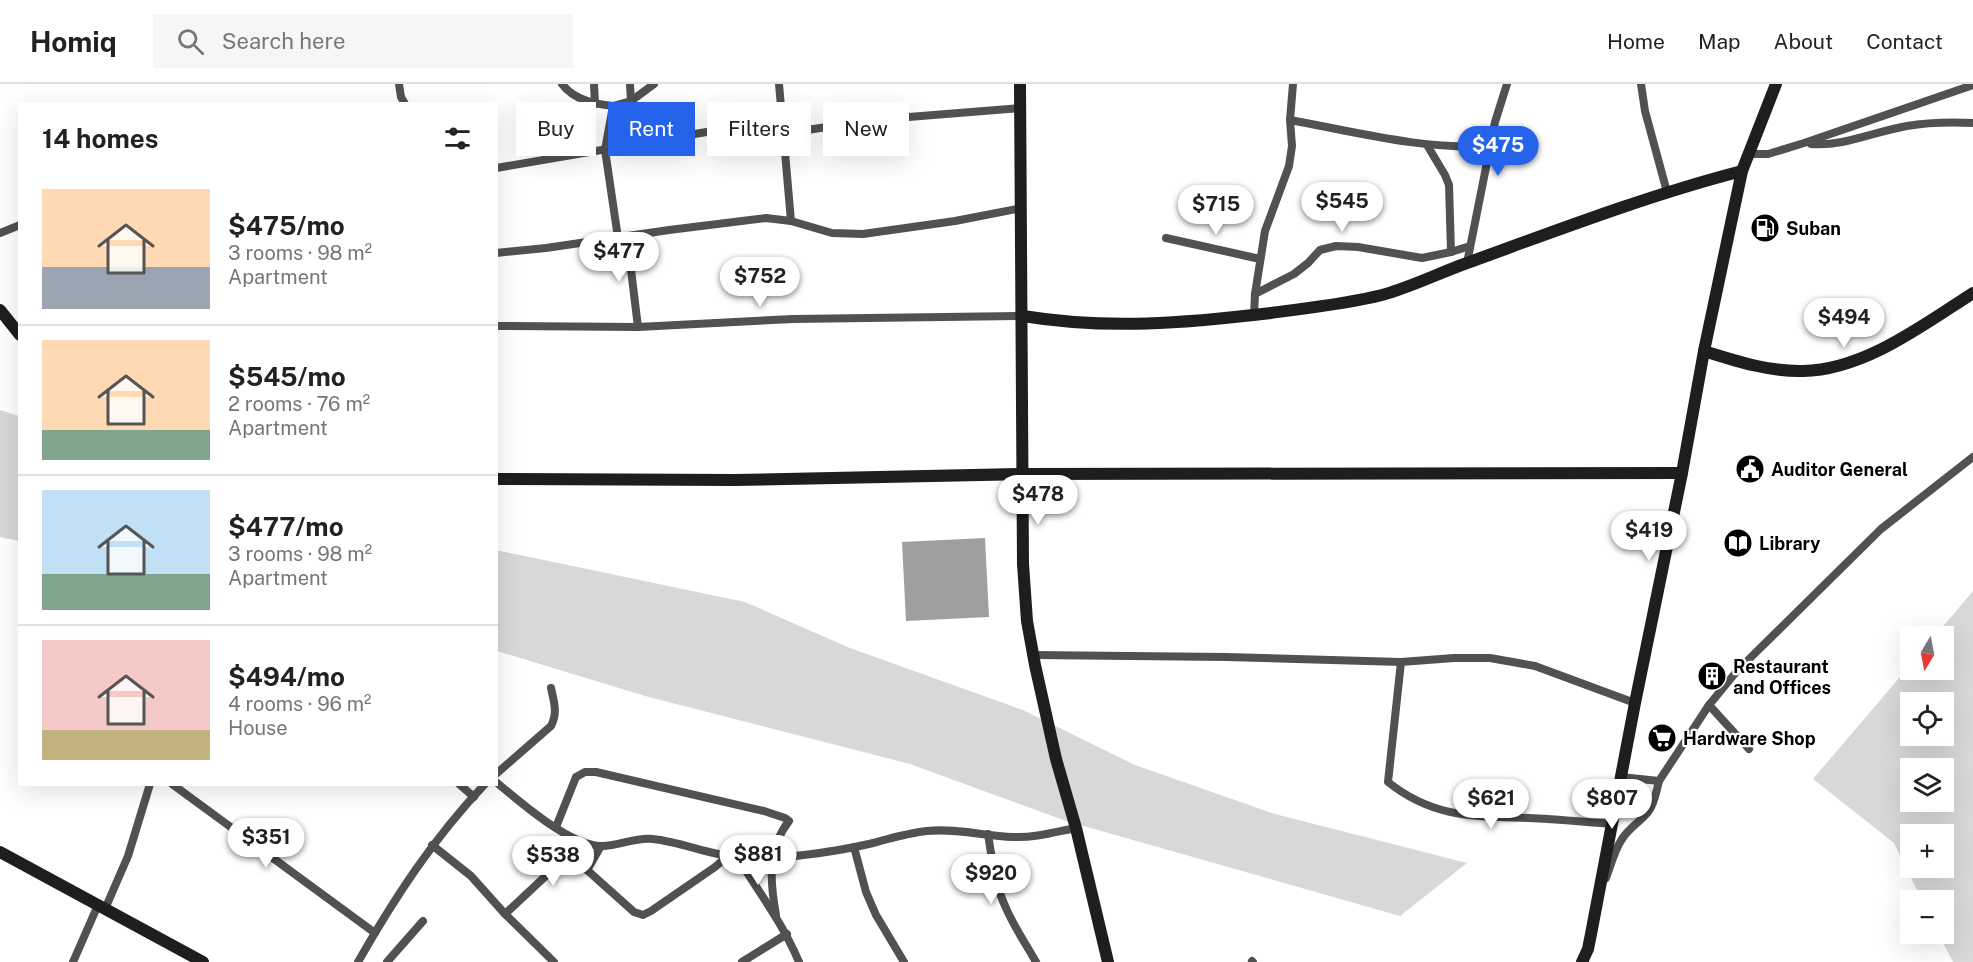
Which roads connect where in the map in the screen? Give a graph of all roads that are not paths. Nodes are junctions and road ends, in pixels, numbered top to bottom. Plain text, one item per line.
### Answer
1 (399, 84) edge
2 (562, 84) edge
3 (594, 84) edge
4 (630, 84) edge
5 (654, 84) edge
6 (779, 84) edge
7 (1020, 84) edge
8 (1293, 84) edge
9 (1507, 84) edge
10 (1641, 84) edge
11 (1776, 84) edge
12 (1973, 85) edge
13 (631, 101) junction
14 (404, 102) edge
15 (590, 102) edge
16 (595, 102) edge
17 (627, 102) edge
18 (780, 102) edge
19 (1020, 108) junction
20 (1290, 120) junction
21 (1973, 123) edge
22 (811, 127) edge
23 (707, 132) edge
24 (608, 134) edge
25 (1804, 143) junction
26 (1426, 145) junction
27 (1490, 146) junction
28 (605, 150) junction
29 (1747, 154) junction
30 (784, 156) edge
31 (498, 168) edge
32 (1742, 171) junction
33 (1667, 192) junction
34 (1022, 208) junction
35 (790, 221) junction
36 (18, 226) edge
37 (0, 233) edge
38 (622, 238) junction
39 (1166, 238) dead end
40 (1470, 246) junction
41 (1451, 252) junction
42 (498, 253) edge
43 (1260, 259) junction
44 (1467, 263) junction
45 (1973, 293) edge
46 (1255, 294) junction
47 (0, 310) edge
48 (1254, 315) junction
49 (1023, 316) junction
50 (498, 326) edge
51 (638, 327) junction
52 (18, 332) edge
53 (1704, 351) junction
54 (1973, 456) edge
55 (1682, 473) junction
56 (1024, 474) junction
57 (498, 478) edge
58 (1033, 655) junction
59 (1401, 662) junction
60 (551, 688) dead end
61 (1635, 704) junction
62 (1709, 705) junction
63 (1749, 749) dead end
64 (498, 772) edge
65 (1622, 777) junction
66 (1659, 781) junction
67 (498, 784) edge
68 (150, 786) edge
69 (175, 786) edge
70 (461, 786) edge
71 (483, 786) edge
72 (474, 797) junction
73 (1612, 824) junction
74 (556, 827) junction
75 (1076, 828) junction
76 (988, 834) junction
77 (577, 840) junction
78 (432, 845) junction
79 (601, 846) junction
80 (854, 847) junction
81 (0, 852) edge
82 (733, 856) junction
83 (773, 857) junction
84 (565, 858) junction
85 (587, 870) junction
86 (1599, 894) junction
87 (102, 907) junction
88 (505, 914) junction
89 (776, 915) junction
90 (423, 921) dead end
91 (375, 933) junction
92 (787, 934) junction
93 (73, 962) edge
94 (203, 962) edge
95 (358, 962) edge
96 (387, 962) edge
97 (554, 962) edge
98 (742, 962) edge
99 (798, 962) edge
100 (904, 962) edge
101 (1036, 962) edge
102 (1108, 962) edge
103 (1582, 962) edge

1 - 14 street
2 - 15 street
3 - 16 street
4 - 13 street
5 - 13 street
6 - 18 street
7 - 19 street
8 - 20 street
9 - 27 street
10 - 33 street
11 - 29 street
12 - 25 street
13 - 17 street
19 - 22 street
19 - 34 street
20 - 26 street
20 - 43 street
21 - 25 street
23 - 28 street
24 - 28 street
25 - 29 street
26 - 27 street
26 - 41 street
27 - 40 street
28 - 31 street
28 - 38 street
29 - 32 street
30 - 35 street
32 - 33 street
32 - 53 street
33 - 44 street
34 - 35 street
34 - 49 street
35 - 38 street
36 - 37 street
38 - 42 street
38 - 51 street
39 - 43 street
40 - 41 street
40 - 44 street
41 - 46 street
43 - 46 street
44 - 48 street
45 - 53 street
46 - 48 street
47 - 52 street
48 - 49 street
49 - 51 street
49 - 56 street
50 - 51 street
53 - 55 street
54 - 62 street
55 - 56 street
55 - 61 street
56 - 57 street
56 - 58 street
58 - 59 street
58 - 75 street
59 - 61 street
59 - 73 street
60 - 64 street
61 - 65 street
62 - 63 street
62 - 66 street
65 - 66 street
65 - 73 street
66 - 86 street
67 - 74 street
68 - 87 street
69 - 91 street
70 - 72 street
71 - 72 street
72 - 78 street
73 - 86 street
74 - 77 street
74 - 83 street
75 - 76 street
75 - 102 street
76 - 80 street
76 - 101 street
77 - 79 street
77 - 84 street
78 - 88 street
78 - 91 street
79 - 82 street
79 - 85 street
80 - 83 street
80 - 100 street
81 - 87 street
82 - 83 street
82 - 85 street
82 - 89 street
83 - 89 street
84 - 85 street
84 - 88 street
86 - 103 street
87 - 93 street
87 - 94 street
88 - 97 street
89 - 92 street
90 - 96 street
91 - 95 street
92 - 98 street
92 - 99 street

